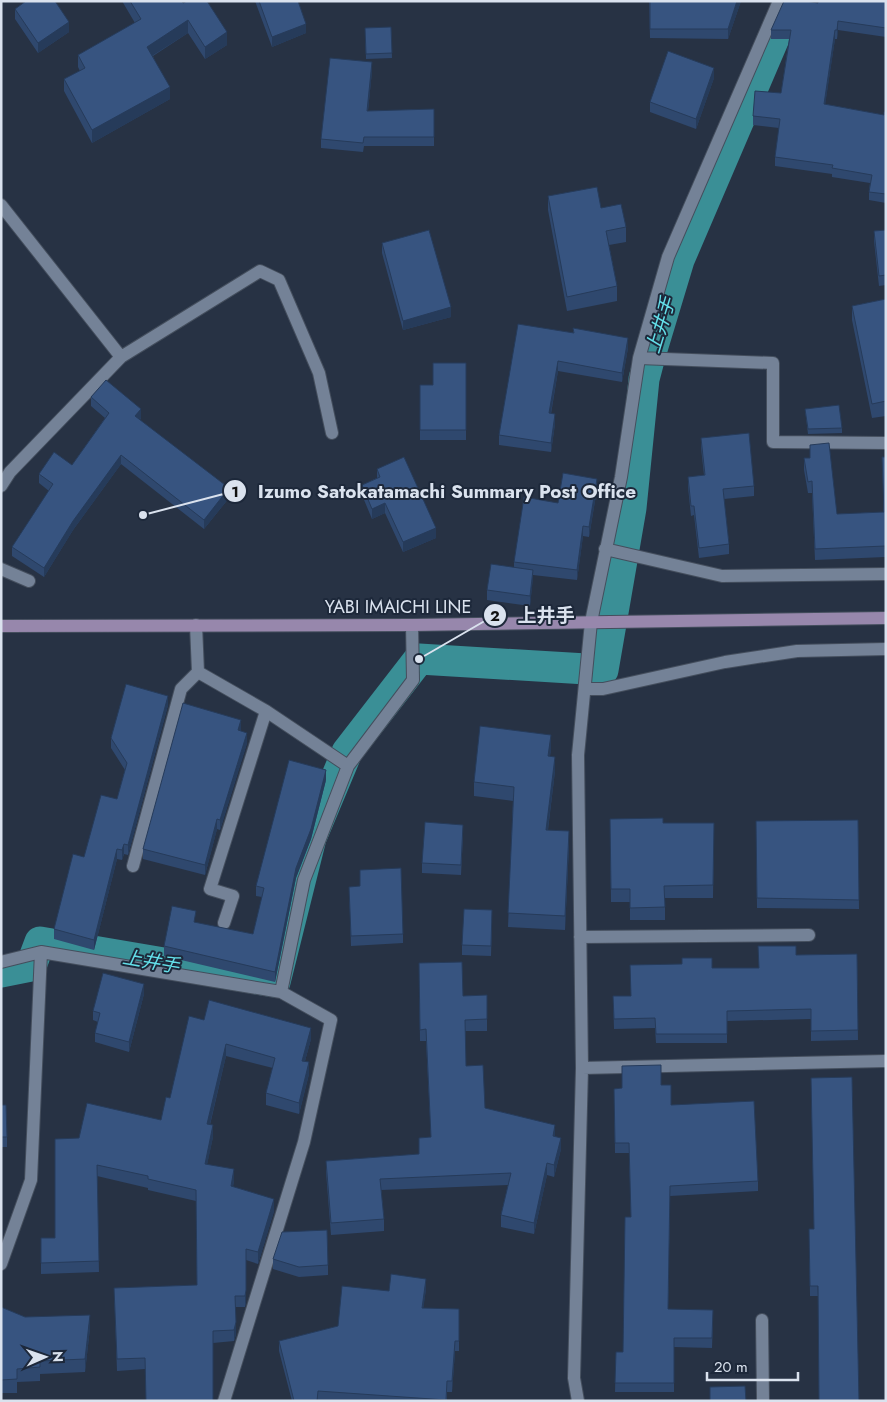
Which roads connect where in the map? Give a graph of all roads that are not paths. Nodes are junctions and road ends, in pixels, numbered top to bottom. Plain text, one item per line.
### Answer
1 (779, 1) edge
2 (1, 206) edge
3 (120, 357) junction
4 (639, 358) junction
5 (332, 433) dead end
6 (886, 444) edge
7 (1, 486) edge
8 (605, 549) junction
9 (1, 569) edge
10 (886, 574) edge
11 (29, 581) dead end
12 (886, 618) edge
13 (591, 622) junction
14 (196, 625) junction
15 (412, 625) junction
16 (1, 626) edge
17 (886, 649) edge
18 (198, 672) junction
19 (584, 689) junction
20 (266, 711) junction
21 (348, 766) junction
22 (133, 866) dead end
23 (224, 923) dead end
24 (809, 935) dead end
25 (580, 937) junction
26 (41, 952) junction
27 (1, 962) edge
28 (281, 992) junction
29 (886, 1061) edge
30 (582, 1068) junction
31 (1, 1264) edge
32 (762, 1320) dead end
33 (224, 1401) edge
34 (578, 1401) edge
35 (763, 1401) edge

1 - 4 street
2 - 3 street
3 - 5 street
3 - 7 street
4 - 6 street
4 - 8 street
8 - 10 street
8 - 13 street
9 - 11 street
12 - 13 main road, YABI IMAICHI LINE
13 - 15 main road, YABI IMAICHI LINE
13 - 19 street
14 - 15 main road, YABI IMAICHI LINE
14 - 16 main road, YABI IMAICHI LINE
14 - 18 street
15 - 21 street
17 - 19 street
18 - 20 street
18 - 22 street
19 - 25 street
20 - 21 street
20 - 23 street
21 - 28 street
24 - 25 street
25 - 30 street
26 - 27 street
26 - 28 street
26 - 31 street
28 - 33 street
29 - 30 street
30 - 34 street
32 - 35 street

